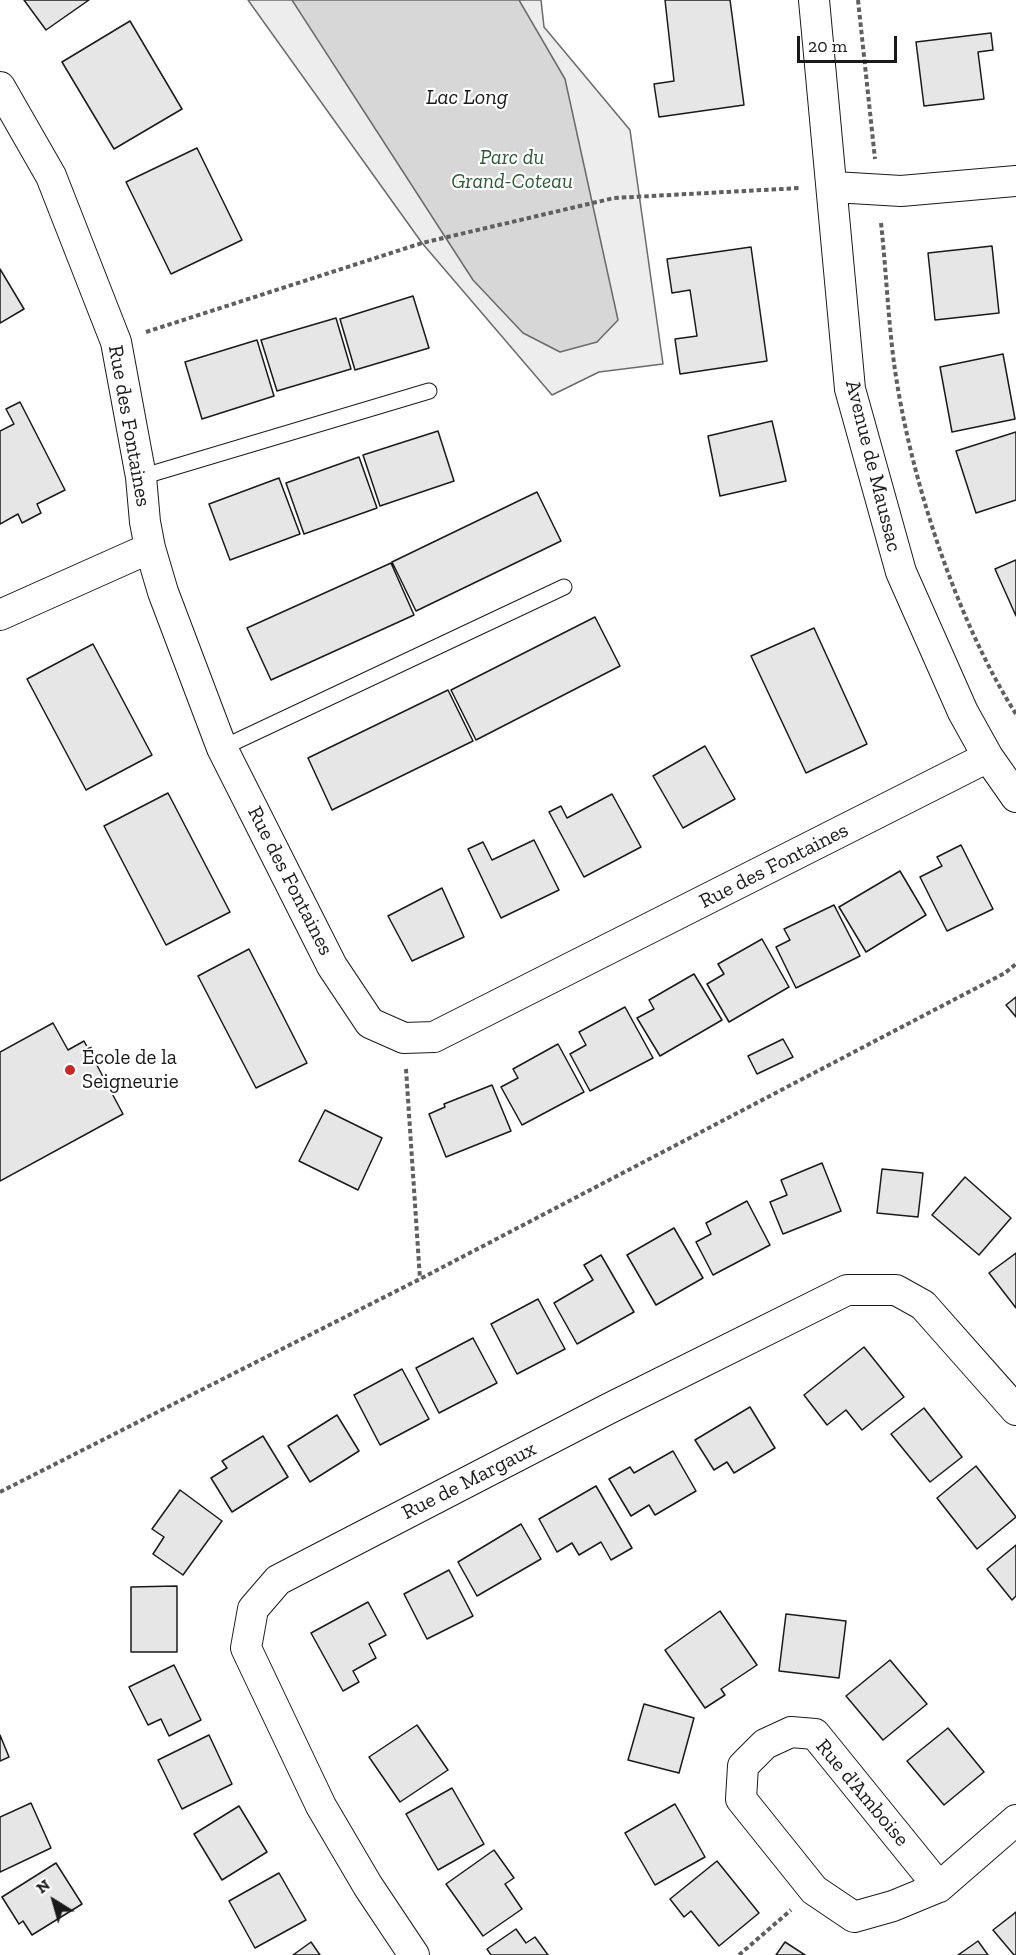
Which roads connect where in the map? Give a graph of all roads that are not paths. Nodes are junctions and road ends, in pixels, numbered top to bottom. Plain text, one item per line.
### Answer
1 (814, 0) edge
2 (0, 87) edge
3 (1016, 181) edge
4 (834, 187) junction
5 (429, 391) dead end
6 (141, 477) junction
7 (150, 548) junction
8 (564, 587) dead end
9 (0, 615) edge
10 (222, 748) junction
11 (988, 757) junction
12 (1016, 797) edge
13 (1016, 1410) edge
14 (1016, 1820) edge
15 (939, 1887) junction
16 (414, 1955) edge

1 - 4 street, Avenue de Maussac
2 - 6 street, Rue des Fontaines
3 - 4 street
4 - 11 street, Avenue de Maussac
5 - 6 lane
6 - 7 street, Rue des Fontaines
7 - 9 street
7 - 10 street, Rue des Fontaines
8 - 10 lane
10 - 11 street, Rue des Fontaines
11 - 12 street, Avenue de Maussac
13 - 16 street, Rue de Margaux
14 - 15 street, Rue d'Amboise
15 - 15 street, Rue d'Amboise

